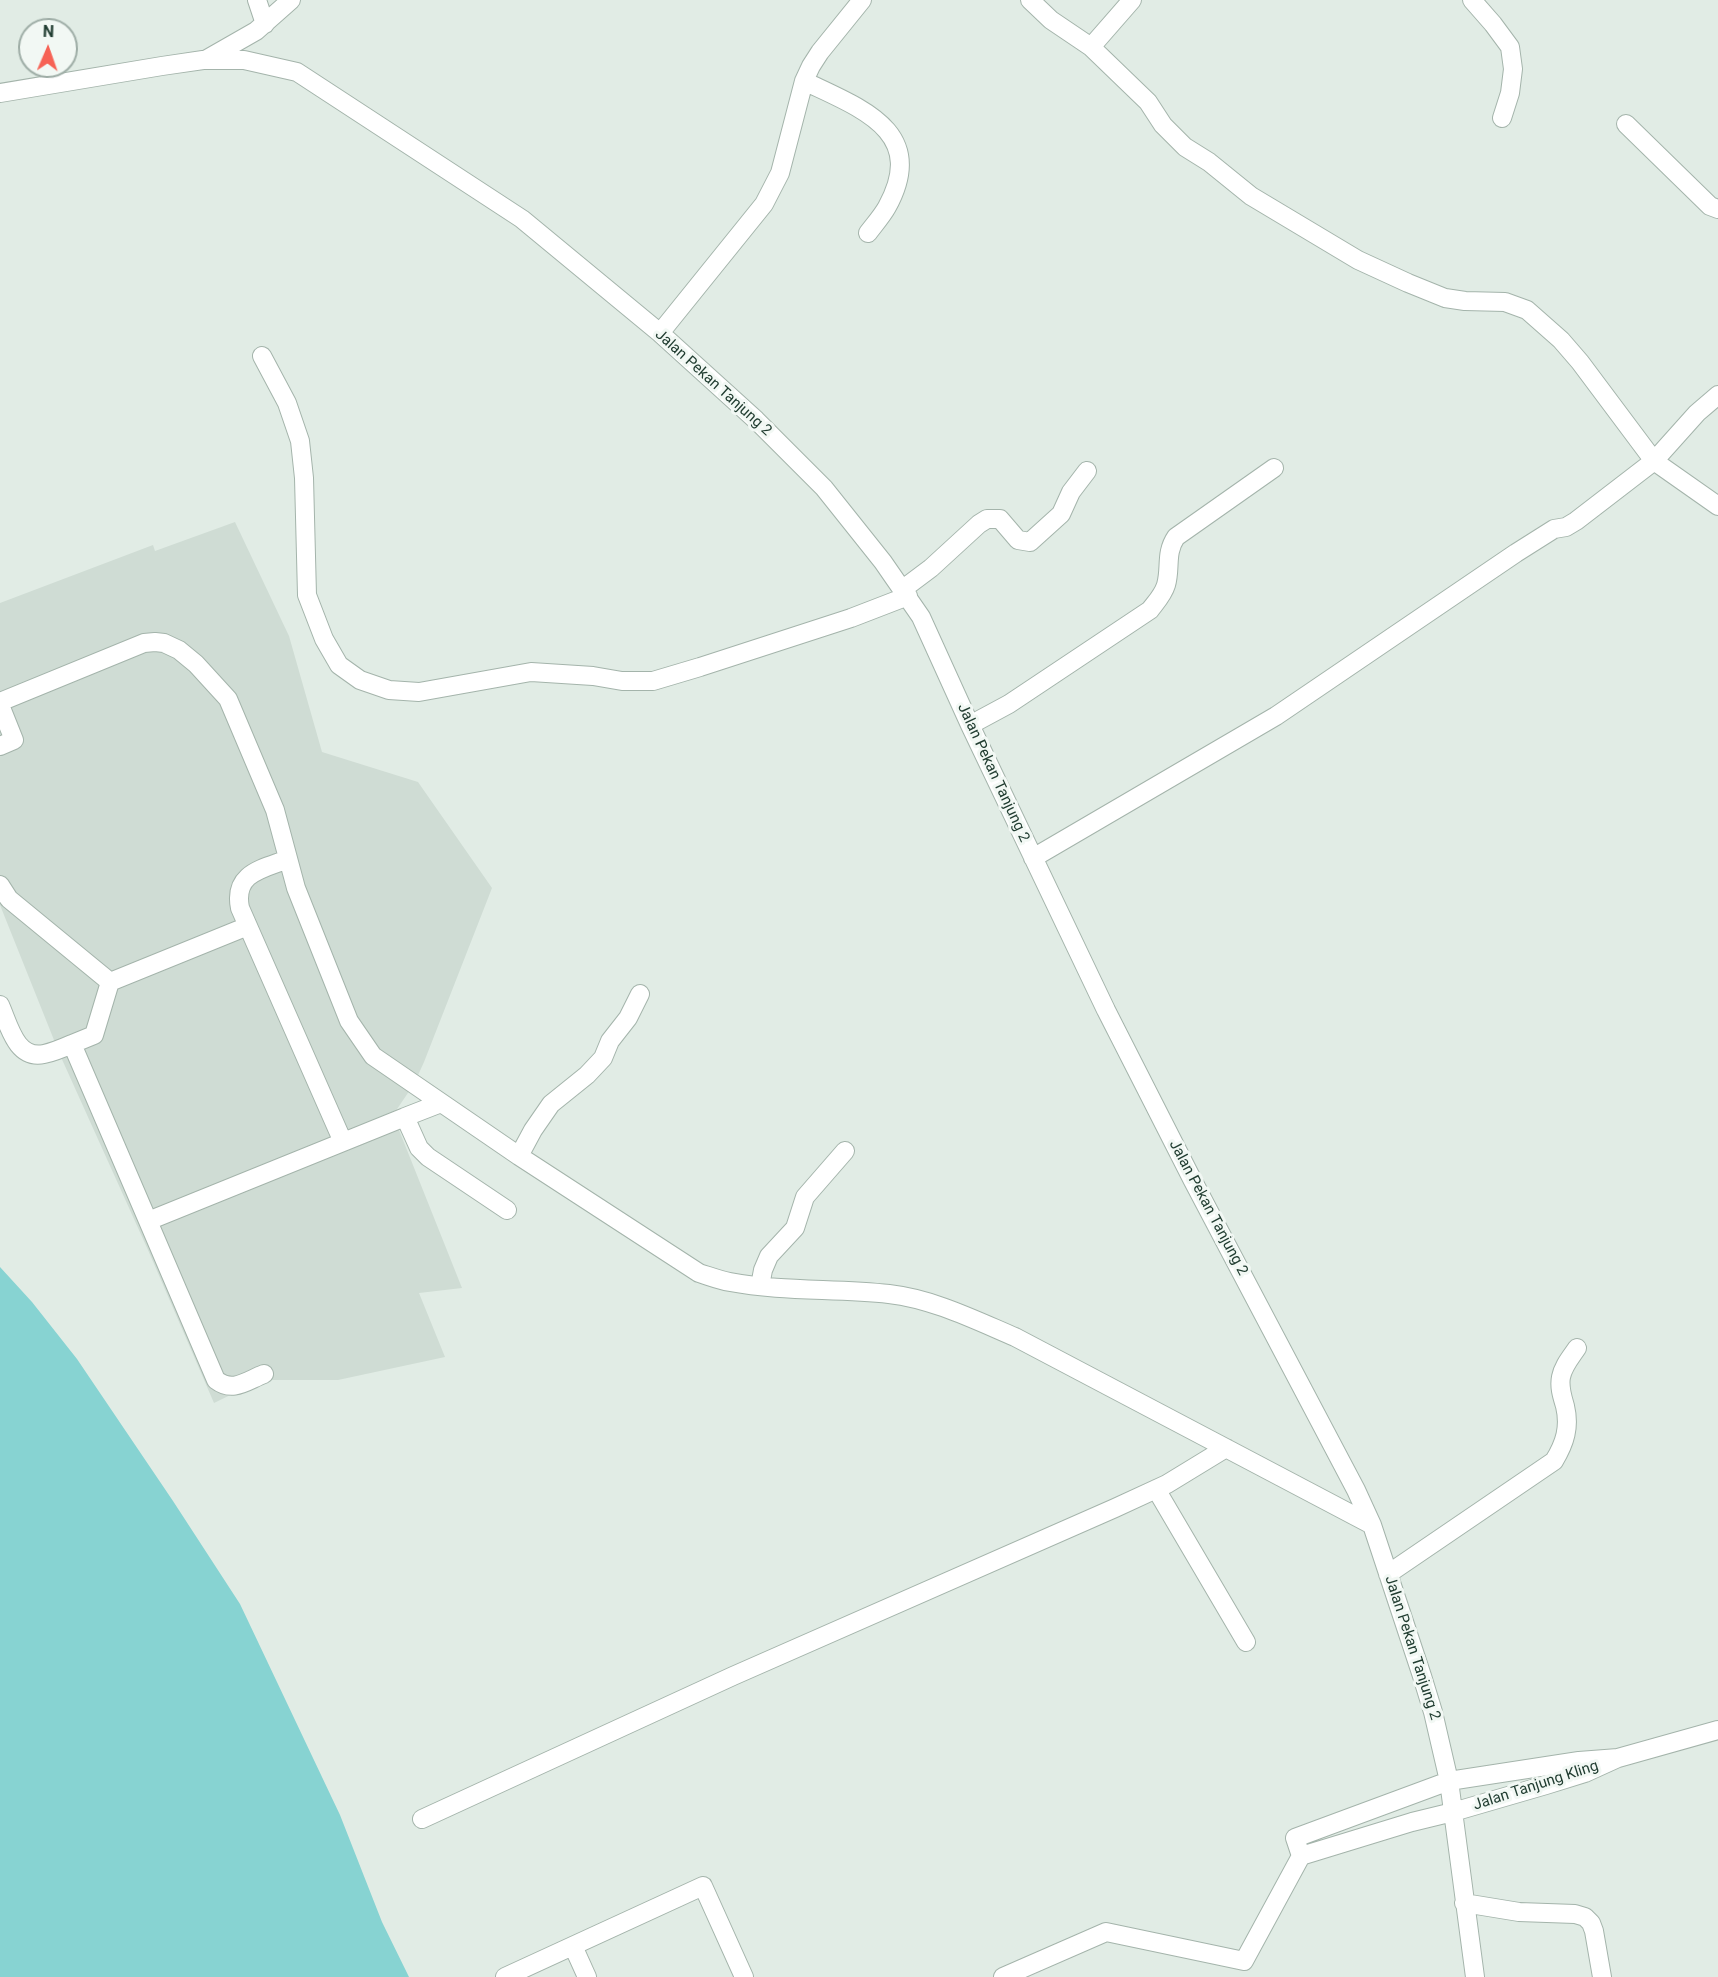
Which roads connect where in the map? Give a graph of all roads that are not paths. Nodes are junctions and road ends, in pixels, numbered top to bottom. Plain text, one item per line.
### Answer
1 (258, 0) edge
2 (291, 0) edge
3 (862, 0) edge
4 (1030, 0) edge
5 (1132, 0) edge
6 (1472, 0) edge
7 (265, 24) junction
8 (1091, 46) junction
9 (203, 60) junction
10 (804, 81) junction
11 (0, 93) edge
12 (1502, 118) dead end
13 (1626, 124) dead end
14 (1718, 209) edge
15 (868, 233) dead end
16 (660, 333) junction
17 (262, 356) dead end
18 (1718, 395) edge
19 (1654, 461) junction
20 (1274, 468) dead end
21 (1087, 471) dead end
22 (1718, 506) edge
23 (906, 593) junction
24 (0, 704) edge
25 (970, 725) junction
26 (0, 746) edge
27 (1033, 858) junction
28 (288, 859) junction
29 (0, 885) edge
30 (248, 926) junction
31 (110, 982) junction
32 (640, 994) dead end
33 (0, 1005) edge
34 (72, 1044) junction
35 (441, 1103) junction
36 (405, 1117) junction
37 (343, 1142) junction
38 (845, 1151) dead end
39 (519, 1156) junction
40 (507, 1210) dead end
41 (148, 1221) junction
42 (760, 1286) junction
43 (1577, 1348) dead end
44 (264, 1374) dead end
45 (1226, 1448) junction
46 (1156, 1490) junction
47 (1372, 1525) junction
48 (1388, 1574) junction
49 (1246, 1642) dead end
50 (1718, 1730) edge
51 (1618, 1758) junction
52 (1449, 1781) junction
53 (1453, 1812) junction
54 (422, 1819) dead end
55 (1300, 1856) junction
56 (1464, 1903) junction
57 (573, 1946) junction
58 (505, 1977) edge
59 (587, 1977) edge
60 (744, 1977) edge
61 (1004, 1977) edge
62 (1475, 1977) edge
63 (1602, 1977) edge

1 - 7 street
2 - 7 street
3 - 10 street
4 - 8 street
5 - 8 street
6 - 12 street
7 - 9 street
8 - 19 street
9 - 11 street, Jalan Pekan Tanjung 2
9 - 16 street, Jalan Pekan Tanjung 2
10 - 15 street
10 - 16 street
13 - 14 street
16 - 23 street, Jalan Pekan Tanjung 2
17 - 23 street
18 - 19 street
19 - 22 street
19 - 27 street
20 - 25 street
21 - 23 street
23 - 25 street, Jalan Pekan Tanjung 2
24 - 26 street
24 - 28 street
25 - 27 street, Jalan Pekan Tanjung 2
27 - 47 street, Jalan Pekan Tanjung 2
28 - 30 street
28 - 35 street
29 - 31 street
30 - 31 street
30 - 37 street
31 - 34 street
32 - 39 street
33 - 34 street
34 - 41 street
35 - 36 street
35 - 39 street
36 - 37 street
36 - 40 street
37 - 41 street
38 - 42 street
39 - 42 street
41 - 44 street
42 - 45 street
43 - 48 street
45 - 46 street
45 - 47 street
46 - 49 street
46 - 54 street
47 - 48 street, Jalan Pekan Tanjung 2
48 - 52 street, Jalan Pekan Tanjung 2
50 - 51 street, Jalan Tanjung Kling
51 - 52 street, Jalan Tanjung Kling
51 - 53 street, Jalan Tanjung Kling
52 - 53 street, Jalan Pekan Tanjung 2
52 - 55 street, Jalan Tanjung Kling
53 - 55 street, Jalan Tanjung Kling
53 - 56 street, Jalan Pekan Tanjung 2
55 - 61 street
56 - 62 street, Jalan Pekan Tanjung 2
56 - 63 street
57 - 58 street
57 - 59 street
57 - 60 street

